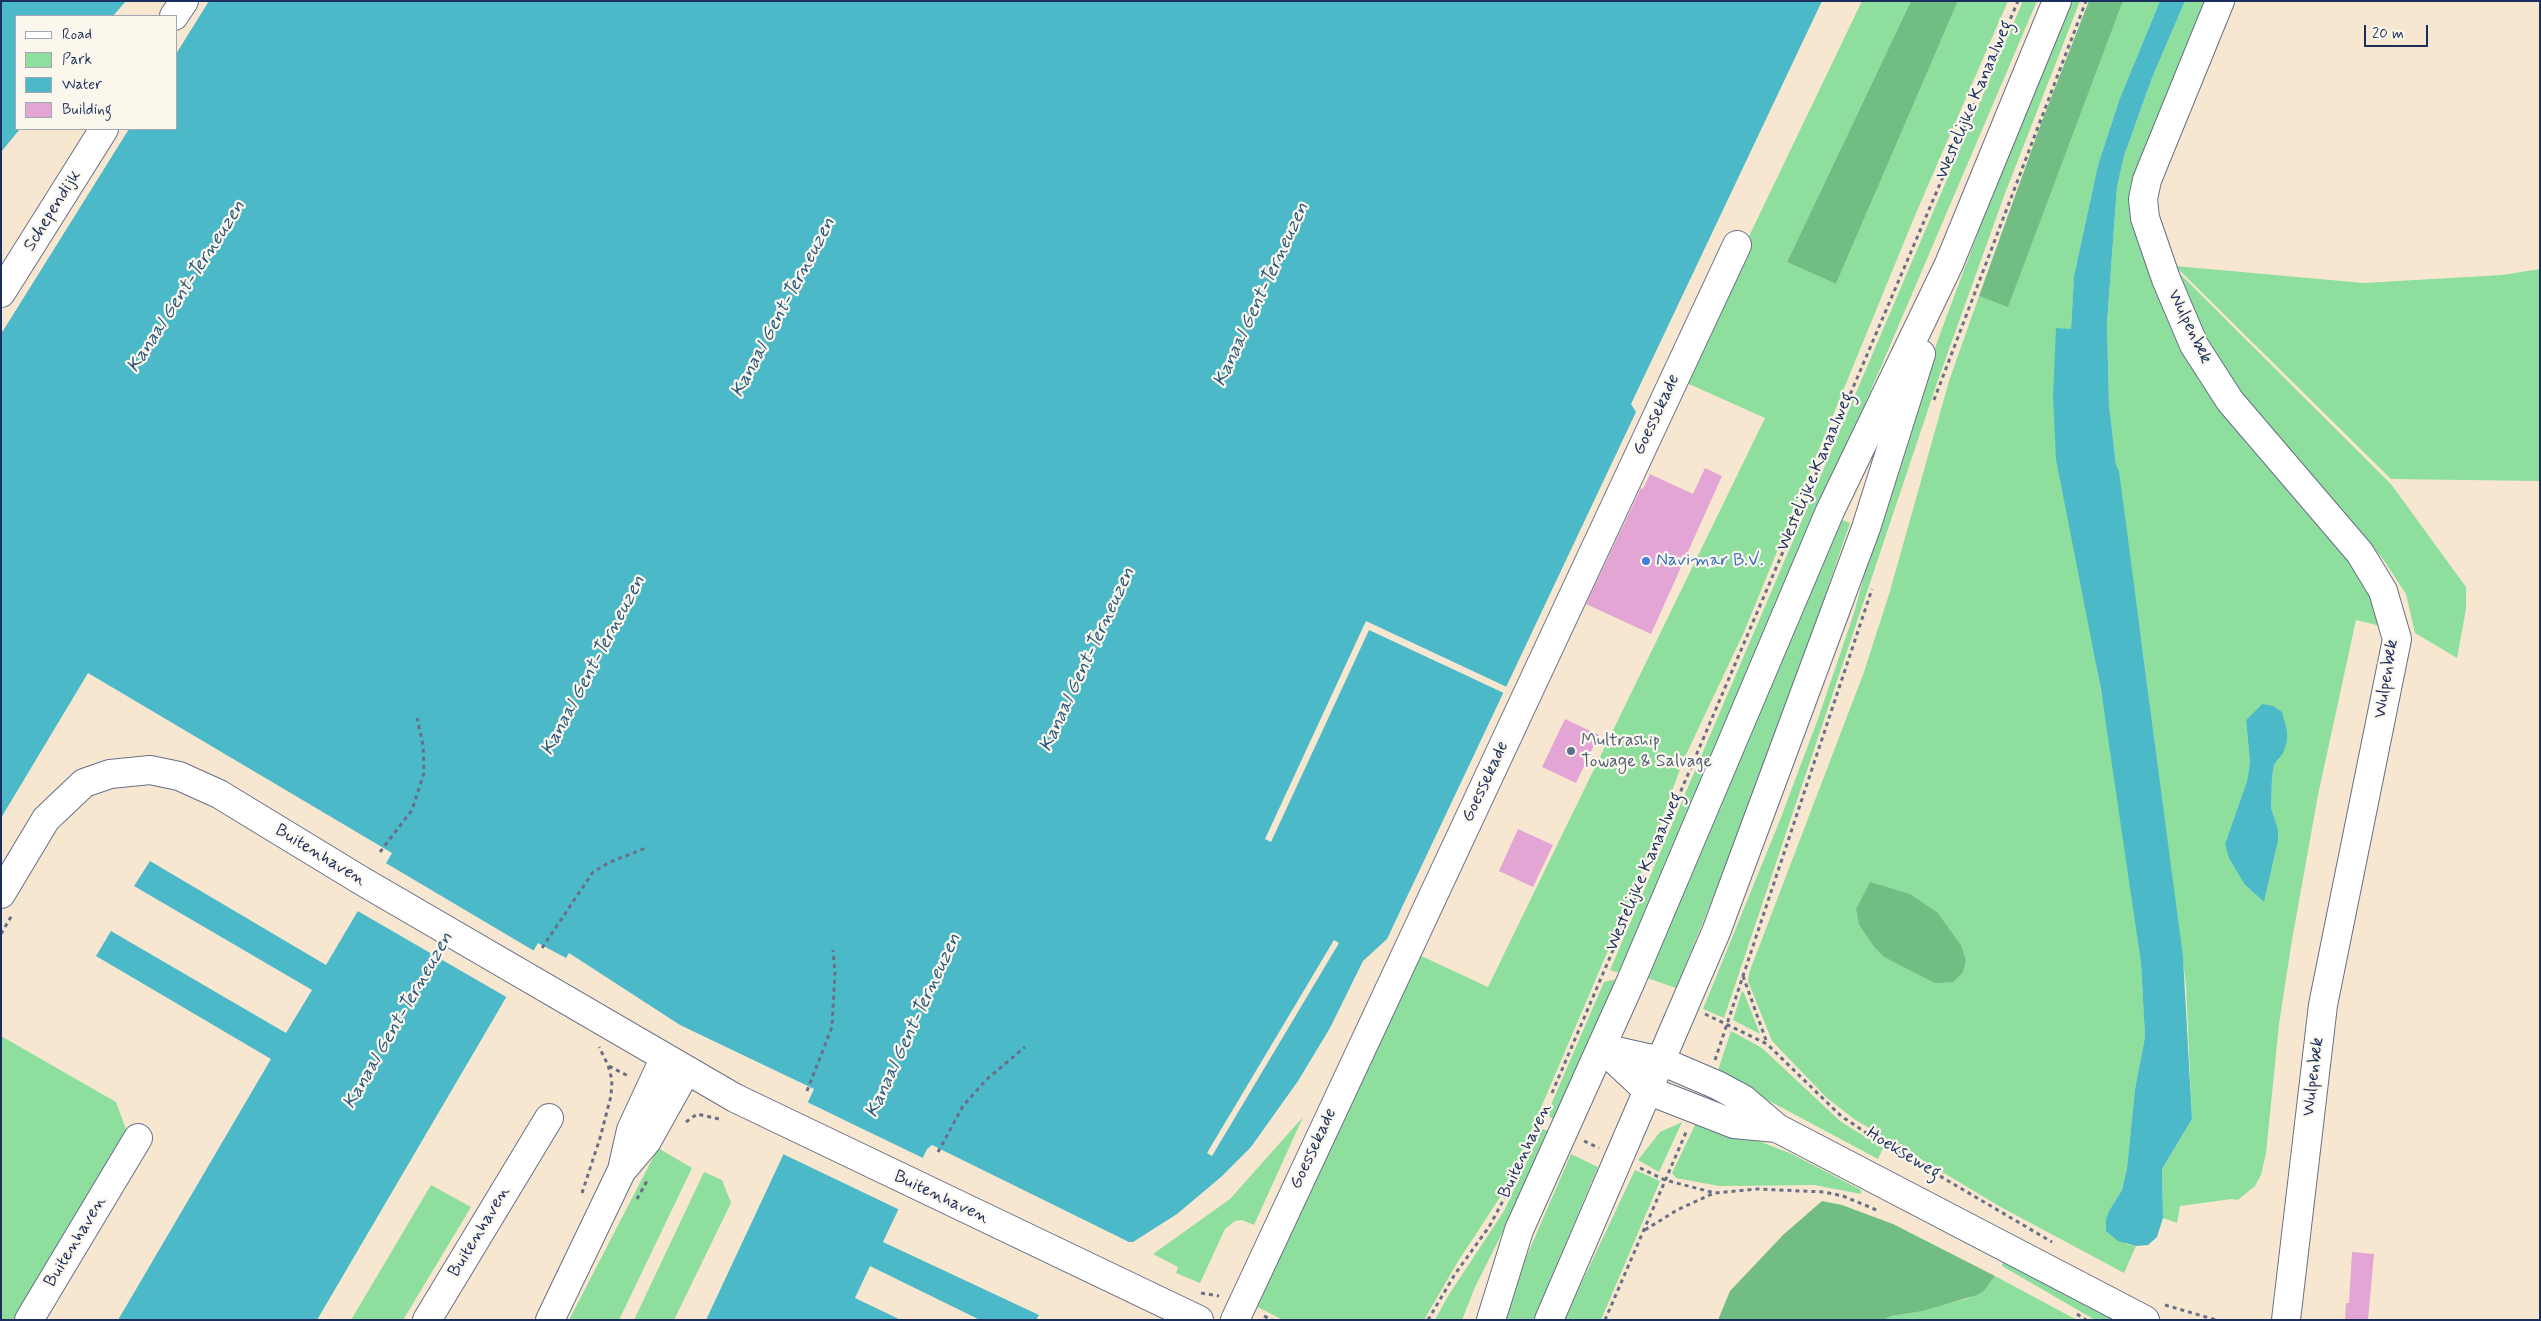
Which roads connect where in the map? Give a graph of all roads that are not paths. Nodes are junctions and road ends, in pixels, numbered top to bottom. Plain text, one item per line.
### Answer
1 (184, 1) edge
2 (2056, 1) edge
3 (2220, 1) edge
4 (175, 15) edge
5 (103, 130) edge
6 (1737, 245) dead end
7 (1949, 264) junction
8 (1, 292) edge
9 (8, 902) edge
10 (1602, 1048) junction
11 (1661, 1061) junction
12 (675, 1065) junction
13 (1647, 1090) junction
14 (548, 1118) dead end
15 (1777, 1128) junction
16 (138, 1138) dead end
17 (1519, 1230) junction
18 (2151, 1310) edge
19 (29, 1320) edge
20 (427, 1320) edge
21 (550, 1320) edge
22 (1199, 1320) edge
23 (1235, 1320) edge
24 (1472, 1320) edge
25 (1491, 1320) edge
26 (1550, 1320) edge
27 (2286, 1320) edge

1 - 4 main road
2 - 7 main road, Westelijke Kanaalweg
3 - 27 main road, Wulpenbek
5 - 8 main road, Schependijk
6 - 23 main road, Goessekade
7 - 10 main road, Westelijke Kanaalweg
7 - 11 main road, Westelijke Kanaalweg
9 - 12 main road, Buitenhaven
10 - 11 main road, Hoekseweg
10 - 13 main road, Hoekseweg
10 - 17 main road, Buitenhaven
11 - 13 main road, Westelijke Kanaalweg
11 - 15 main road, Hoekseweg
12 - 21 main road
12 - 22 main road, Buitenhaven
13 - 15 main road, Hoekseweg
13 - 26 main road
14 - 20 main road, Buitenhaven
15 - 18 main road, Hoekseweg
16 - 19 main road, Buitenhaven
17 - 24 main road, Buitenhaven
17 - 25 main road, Buitenhaven

